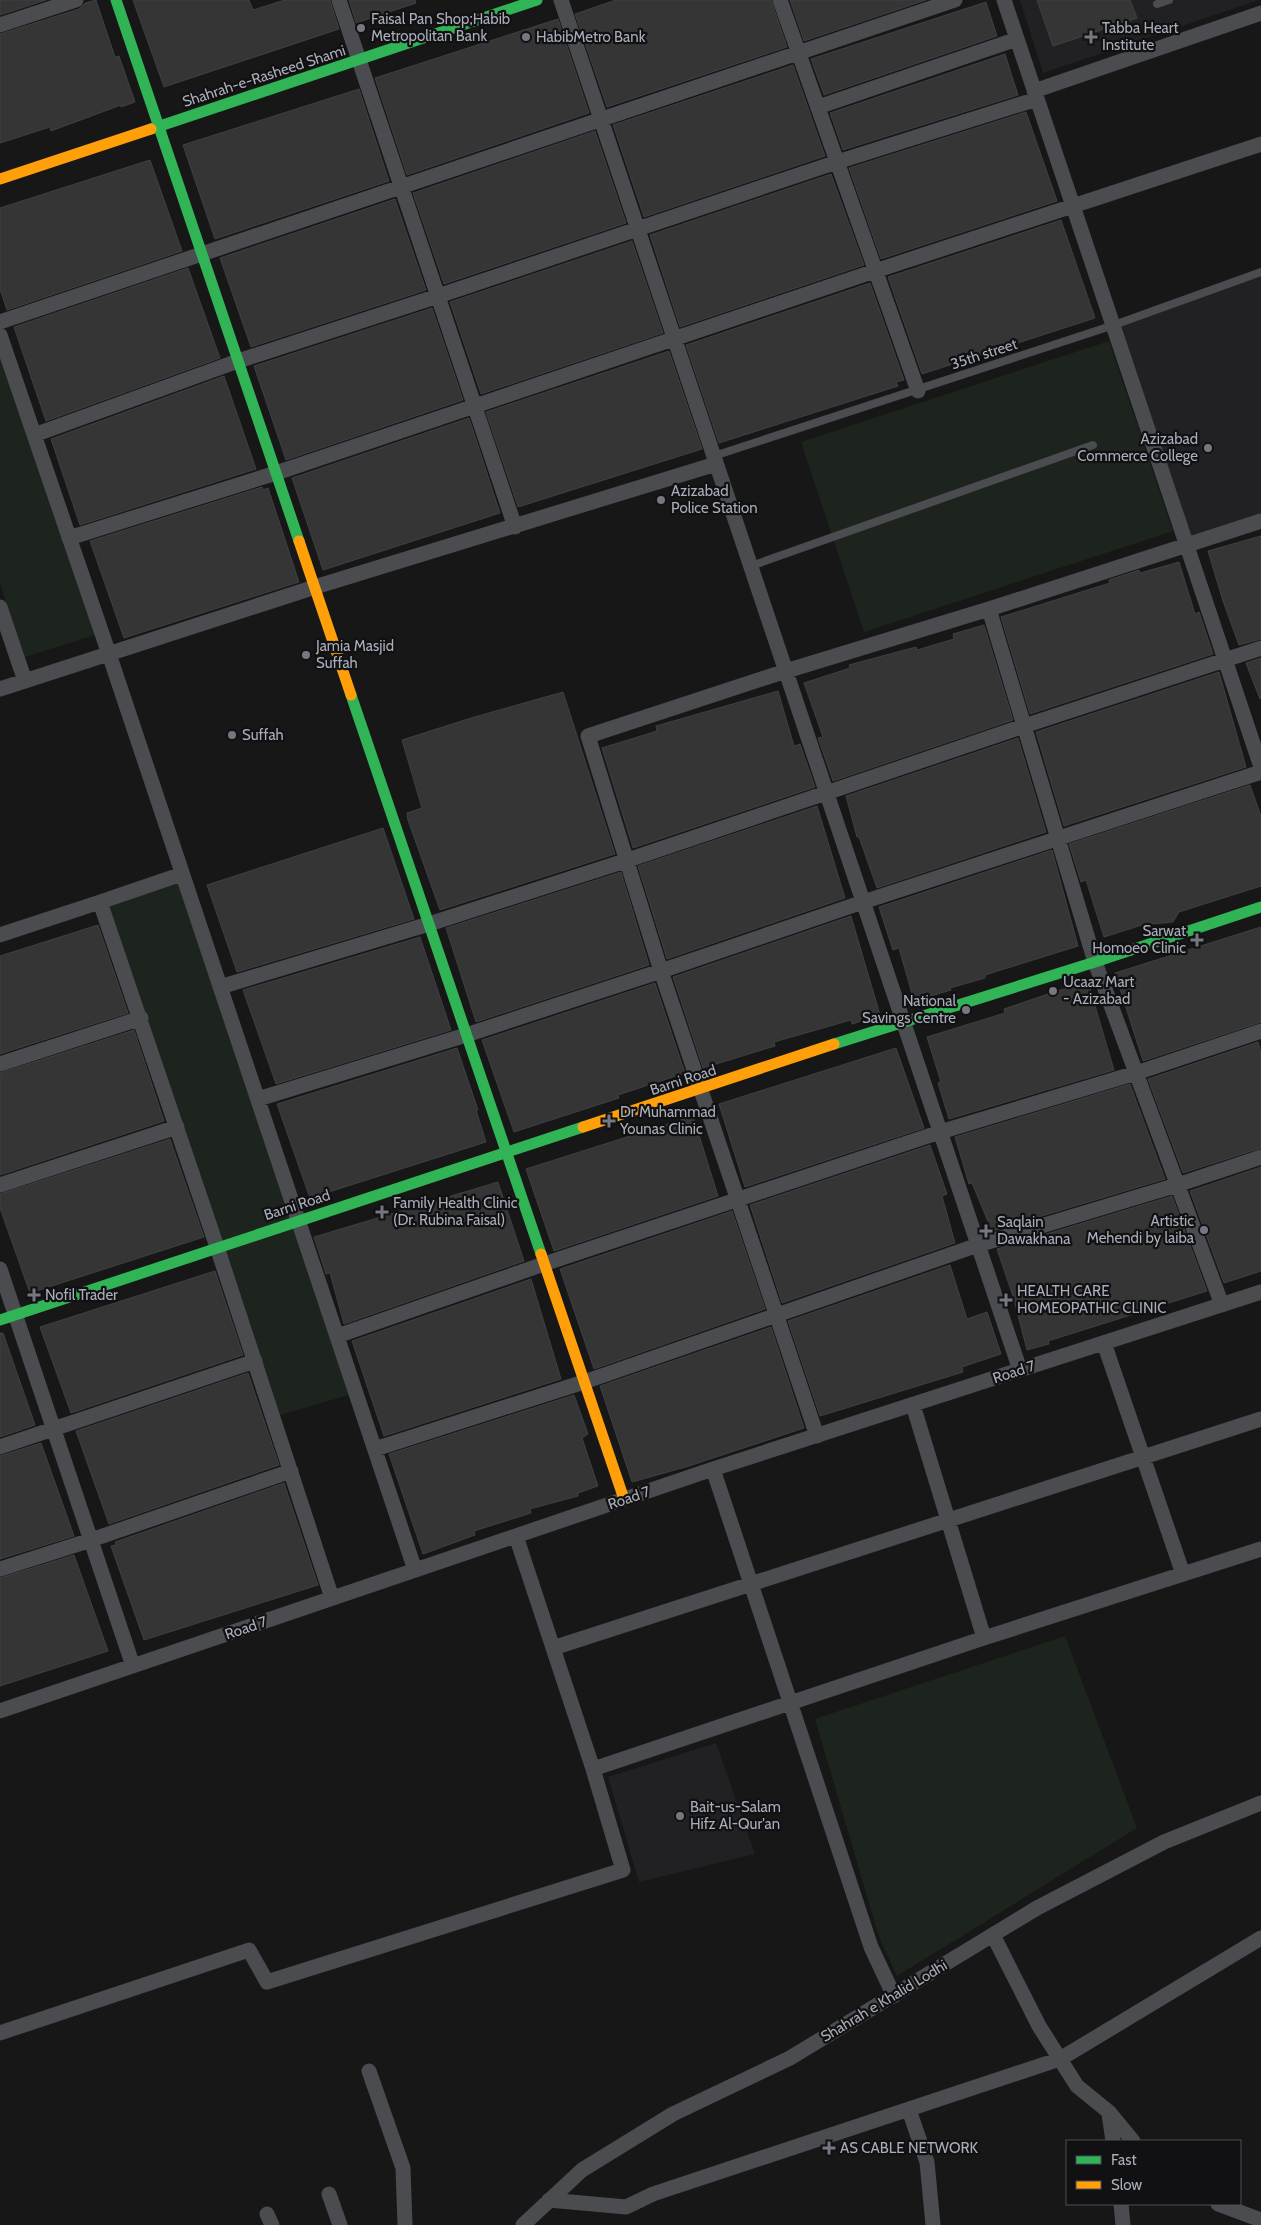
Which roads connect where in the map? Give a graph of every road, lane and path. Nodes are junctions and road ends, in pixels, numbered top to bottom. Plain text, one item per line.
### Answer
1 (76, 0) edge
2 (116, 0) edge
3 (339, 0) edge
4 (537, 0) edge
5 (561, 0) edge
6 (780, 0) edge
7 (955, 0) edge
8 (1004, 0) edge
9 (1169, 0) edge
10 (1157, 4) dead end
11 (1261, 13) edge
12 (0, 25) edge
13 (1017, 40) junction
14 (798, 52) junction
15 (360, 60) junction
16 (1036, 95) junction
17 (818, 107) junction
18 (601, 119) junction
19 (159, 127) junction
20 (1261, 144) edge
21 (836, 162) junction
22 (0, 179) edge
23 (401, 185) junction
24 (1073, 206) junction
25 (638, 230) junction
26 (202, 253) junction
27 (876, 271) junction
28 (1261, 272) edge
29 (438, 296) junction
30 (0, 322) edge
31 (1114, 325) junction
32 (0, 335) edge
33 (675, 339) junction
34 (238, 361) junction
35 (918, 390) junction
36 (475, 407) junction
37 (34, 435) junction
38 (1093, 445) dead end
39 (715, 460) junction
40 (276, 473) junction
41 (1261, 521) edge
42 (515, 527) junction
43 (69, 538) junction
44 (1187, 547) junction
45 (751, 566) junction
46 (315, 587) junction
47 (0, 607) edge
48 (990, 609) junction
49 (1261, 648) edge
50 (109, 654) junction
51 (1225, 660) junction
52 (786, 671) junction
53 (25, 681) junction
54 (0, 689) edge
55 (1024, 726) junction
56 (1261, 766) edge
57 (1261, 772) edge
58 (827, 794) junction
59 (1058, 839) junction
60 (625, 861) junction
61 (182, 874) junction
62 (100, 902) junction
63 (863, 902) junction
64 (1261, 907) edge
65 (429, 924) junction
66 (0, 936) edge
67 (1095, 962) junction
68 (661, 971) junction
69 (220, 987) junction
70 (141, 1018) junction
71 (903, 1022) junction
72 (1261, 1031) edge
73 (466, 1035) junction
74 (0, 1064) edge
75 (1136, 1074) junction
76 (700, 1090) junction
77 (258, 1099) junction
78 (177, 1127) junction
79 (940, 1132) junction
80 (506, 1153) junction
81 (1261, 1156) edge
82 (0, 1185) edge
83 (1177, 1185) junction
84 (737, 1200) junction
85 (298, 1220) junction
86 (978, 1245) junction
87 (217, 1247) junction
88 (544, 1264) junction
89 (0, 1269) edge
90 (1261, 1292) edge
91 (1222, 1305) junction
92 (15, 1314) junction
93 (777, 1316) junction
94 (0, 1320) edge
95 (337, 1336) junction
96 (1104, 1343) junction
97 (255, 1361) junction
98 (1020, 1370) junction
99 (584, 1382) junction
100 (912, 1405) junction
101 (1261, 1419) edge
102 (54, 1429) junction
103 (817, 1436) junction
104 (0, 1446) edge
105 (375, 1449) junction
106 (1143, 1457) junction
107 (713, 1469) junction
108 (290, 1470) junction
109 (624, 1500) junction
110 (948, 1521) junction
111 (516, 1536) junction
112 (90, 1540) junction
113 (1261, 1549) edge
114 (0, 1569) edge
115 (415, 1570) junction
116 (1183, 1574) junction
117 (751, 1584) junction
118 (332, 1598) junction
119 (984, 1638) junction
120 (553, 1648) junction
121 (133, 1666) junction
122 (790, 1704) junction
123 (0, 1711) edge
124 (593, 1769) junction
125 (1261, 1803) edge
126 (993, 1935) junction
127 (1261, 1938) edge
128 (894, 1996) junction
129 (0, 2033) edge
130 (1060, 2059) junction
131 (369, 2071) dead end
132 (909, 2110) junction
133 (1109, 2112) junction
134 (1113, 2140) edge
135 (1131, 2140) edge
136 (329, 2194) dead end
137 (549, 2200) junction
138 (1121, 2205) edge
139 (1220, 2205) edge
140 (1241, 2219) edge
141 (1261, 2220) edge
142 (340, 2225) edge
143 (405, 2225) edge
144 (523, 2225) edge
145 (933, 2225) edge
146 (1123, 2225) edge

1 - 12 street
2 - 19 street
3 - 15 street
4 - 15 street, Shahrah-e-Rasheed Shami
5 - 18 street
6 - 14 street
7 - 14 street
8 - 13 street
9 - 10 lane
11 - 16 street
13 - 16 street
13 - 17 street
14 - 17 street
14 - 18 street
15 - 19 street, Shahrah-e-Rasheed Shami
15 - 23 street
16 - 21 street
16 - 24 street
17 - 21 street
18 - 23 street
18 - 25 street
19 - 22 street, Shahrah-e-Rasheed Shami
19 - 26 street
20 - 24 street
21 - 25 street
21 - 27 street
23 - 26 street
23 - 29 street
24 - 27 street
24 - 31 street
25 - 29 street
25 - 33 street
26 - 30 street
26 - 34 street
27 - 33 street
27 - 35 street
28 - 31 lane, 35th street
29 - 34 street
29 - 36 street
31 - 35 lane, 35th street
31 - 44 street
32 - 37 street
33 - 36 street
33 - 39 street
34 - 37 street
34 - 40 street
35 - 39 lane, 35th street
36 - 40 street
36 - 42 street
37 - 43 street
38 - 45 lane
39 - 42 street
39 - 45 street
40 - 43 street
40 - 46 street
41 - 44 street
42 - 46 street
43 - 50 street
44 - 48 street
44 - 51 street
45 - 52 street
46 - 50 street
46 - 65 street
47 - 53 street
48 - 52 street
48 - 55 street
49 - 51 street
50 - 53 street
50 - 61 street
51 - 55 street
51 - 56 street
52 - 58 street
52 - 60 street
53 - 54 street
55 - 58 street
55 - 59 street
57 - 59 street
58 - 60 street
58 - 63 street
59 - 63 street
59 - 67 street
60 - 65 street
60 - 68 street
61 - 62 street
61 - 69 street
62 - 66 street
62 - 70 street
63 - 68 street
63 - 71 street
64 - 67 street, Barni Road
65 - 69 street
65 - 73 street
67 - 71 street, Barni Road
67 - 75 street
68 - 73 street
68 - 76 street
69 - 77 street
70 - 74 street
70 - 78 street
71 - 76 street, Barni Road
71 - 79 street
72 - 75 street
73 - 77 street
73 - 80 street
75 - 79 street
75 - 83 street
76 - 80 street, Barni Road
76 - 84 street
77 - 85 street
78 - 82 street
78 - 87 street
79 - 84 street
79 - 86 street
80 - 85 street, Barni Road
80 - 88 street
81 - 83 street
83 - 86 street
83 - 91 street
84 - 88 street
84 - 93 street
85 - 87 street, Barni Road
85 - 95 street
86 - 93 street
86 - 98 street
87 - 92 street, Barni Road
87 - 97 street
88 - 95 street
88 - 99 street
89 - 92 street
90 - 91 street, Road 7
91 - 96 street, Road 7
92 - 94 street, Barni Road
92 - 102 street
93 - 99 street
93 - 103 street
95 - 105 street
96 - 98 street, Road 7
96 - 106 street
97 - 102 street
97 - 108 street
98 - 100 street, Road 7
99 - 105 street
99 - 109 street
100 - 103 street, Road 7
100 - 110 street
101 - 106 street
102 - 104 street
102 - 112 street
103 - 107 street, Road 7
105 - 115 street
106 - 110 street
106 - 116 street
107 - 109 street, Road 7
107 - 117 street
108 - 112 street
108 - 118 street
109 - 111 street, Road 7
110 - 117 street
110 - 119 street
111 - 115 street, Road 7
111 - 120 street
112 - 114 street
112 - 121 street
113 - 116 street
115 - 118 street, Road 7
116 - 119 street
117 - 120 street
117 - 122 street
118 - 121 street, Road 7
119 - 122 street
120 - 124 street
121 - 123 street, Road 7
122 - 124 street
122 - 128 street
124 - 129 street
125 - 126 street, Shahrah e Khalid Lodhi
126 - 128 street, Shahrah e Khalid Lodhi
126 - 130 street
127 - 130 street
128 - 137 street, Shahrah e Khalid Lodhi
130 - 132 street
130 - 133 street
131 - 143 street
132 - 137 street
132 - 145 street
133 - 134 street
133 - 135 street
136 - 142 street
137 - 144 street, Shahrah e Khalid Lodhi
138 - 146 street
139 - 140 street
140 - 141 street

